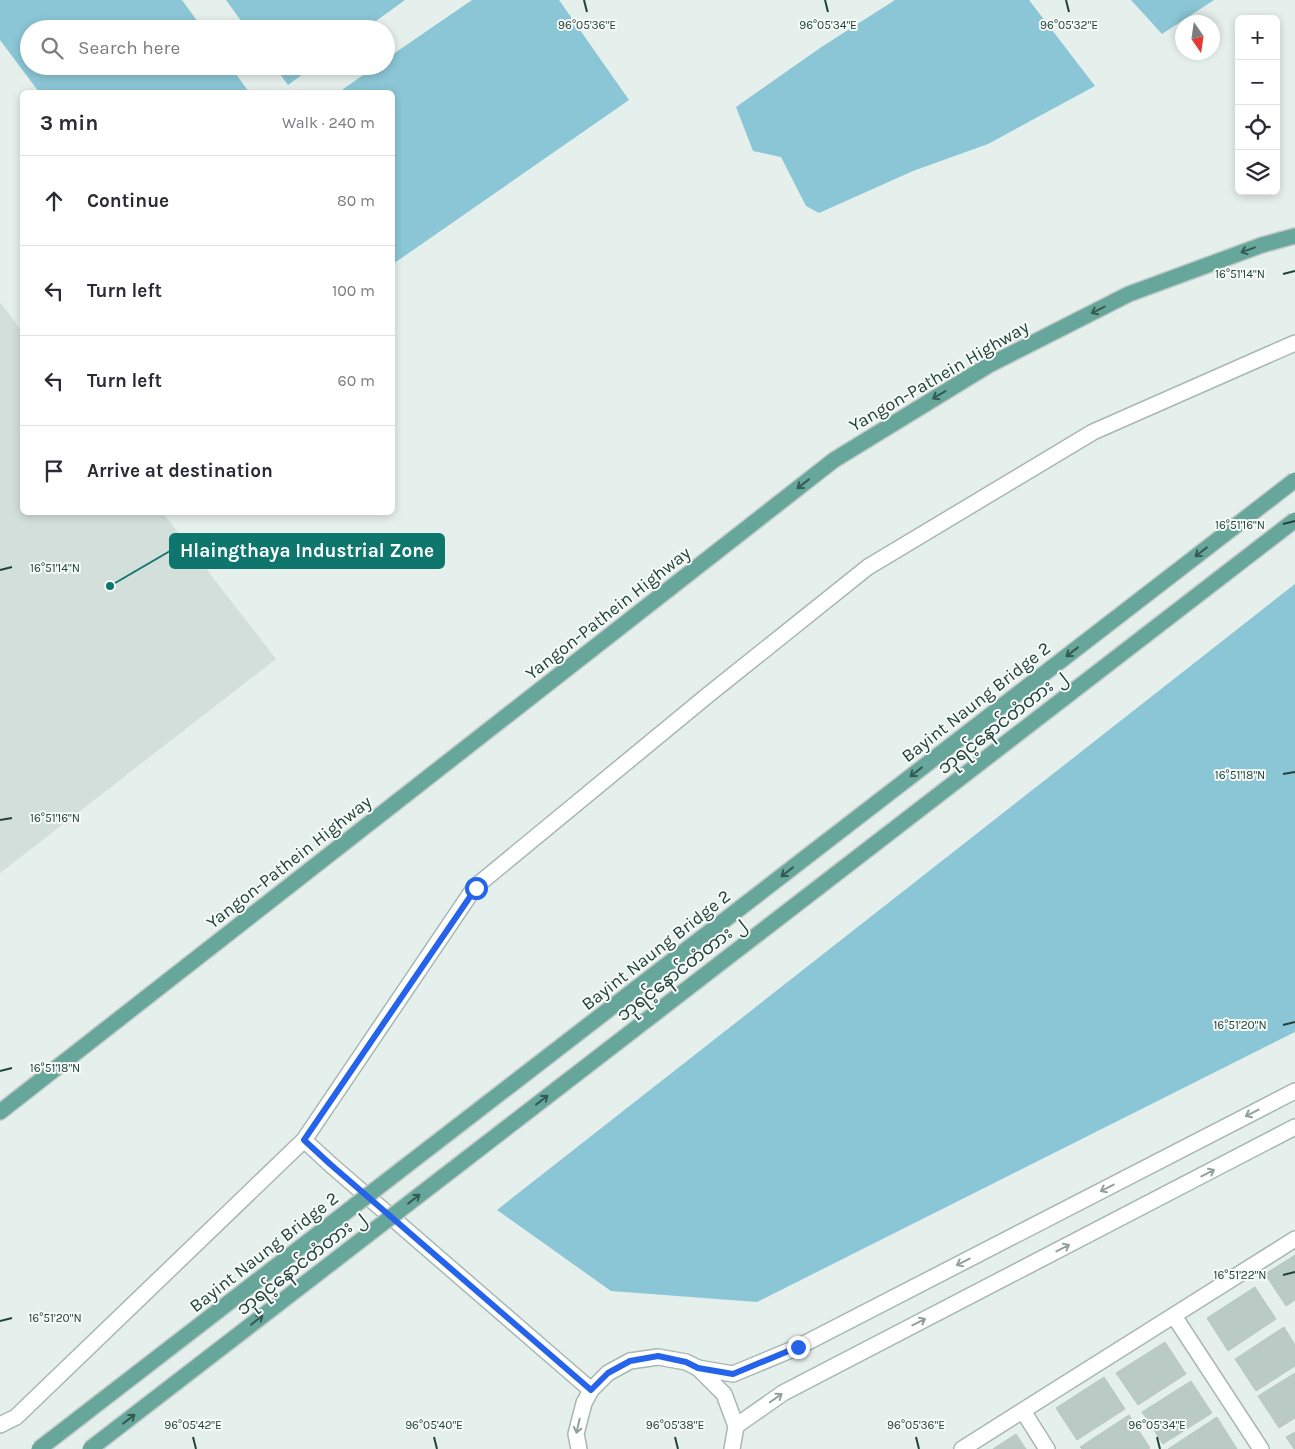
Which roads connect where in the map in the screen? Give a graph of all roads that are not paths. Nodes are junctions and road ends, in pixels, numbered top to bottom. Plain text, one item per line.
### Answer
1 (1295, 236) edge
2 (1295, 344) edge
3 (1295, 480) edge
4 (1295, 520) edge
5 (1295, 1091) edge
6 (0, 1112) edge
7 (1295, 1127) edge
8 (304, 1140) junction
9 (1295, 1238) edge
10 (1174, 1316) junction
11 (698, 1368) junction
12 (591, 1390) junction
13 (1023, 1411) junction
14 (0, 1425) edge
15 (736, 1426) junction
16 (40, 1449) edge
17 (90, 1449) edge
18 (579, 1449) edge
19 (732, 1449) edge
20 (962, 1449) edge
21 (1047, 1449) edge
22 (1261, 1449) edge

1 -> 6 main road, Yangon-Pathein Highway
2 - 8 street
3 -> 16 main road, Bayint Naung Bridge 2, bridge
17 -> 4 main road, ဘုရင့်နောင်တံတား ၂, bridge
5 -> 11 street
15 -> 7 street
8 - 12 street
8 - 14 street
9 - 10 street
10 - 13 street
10 - 22 street
11 - 12 street
11 - 15 street
12 -> 18 street
13 - 20 street
13 - 21 street
15 - 19 street

